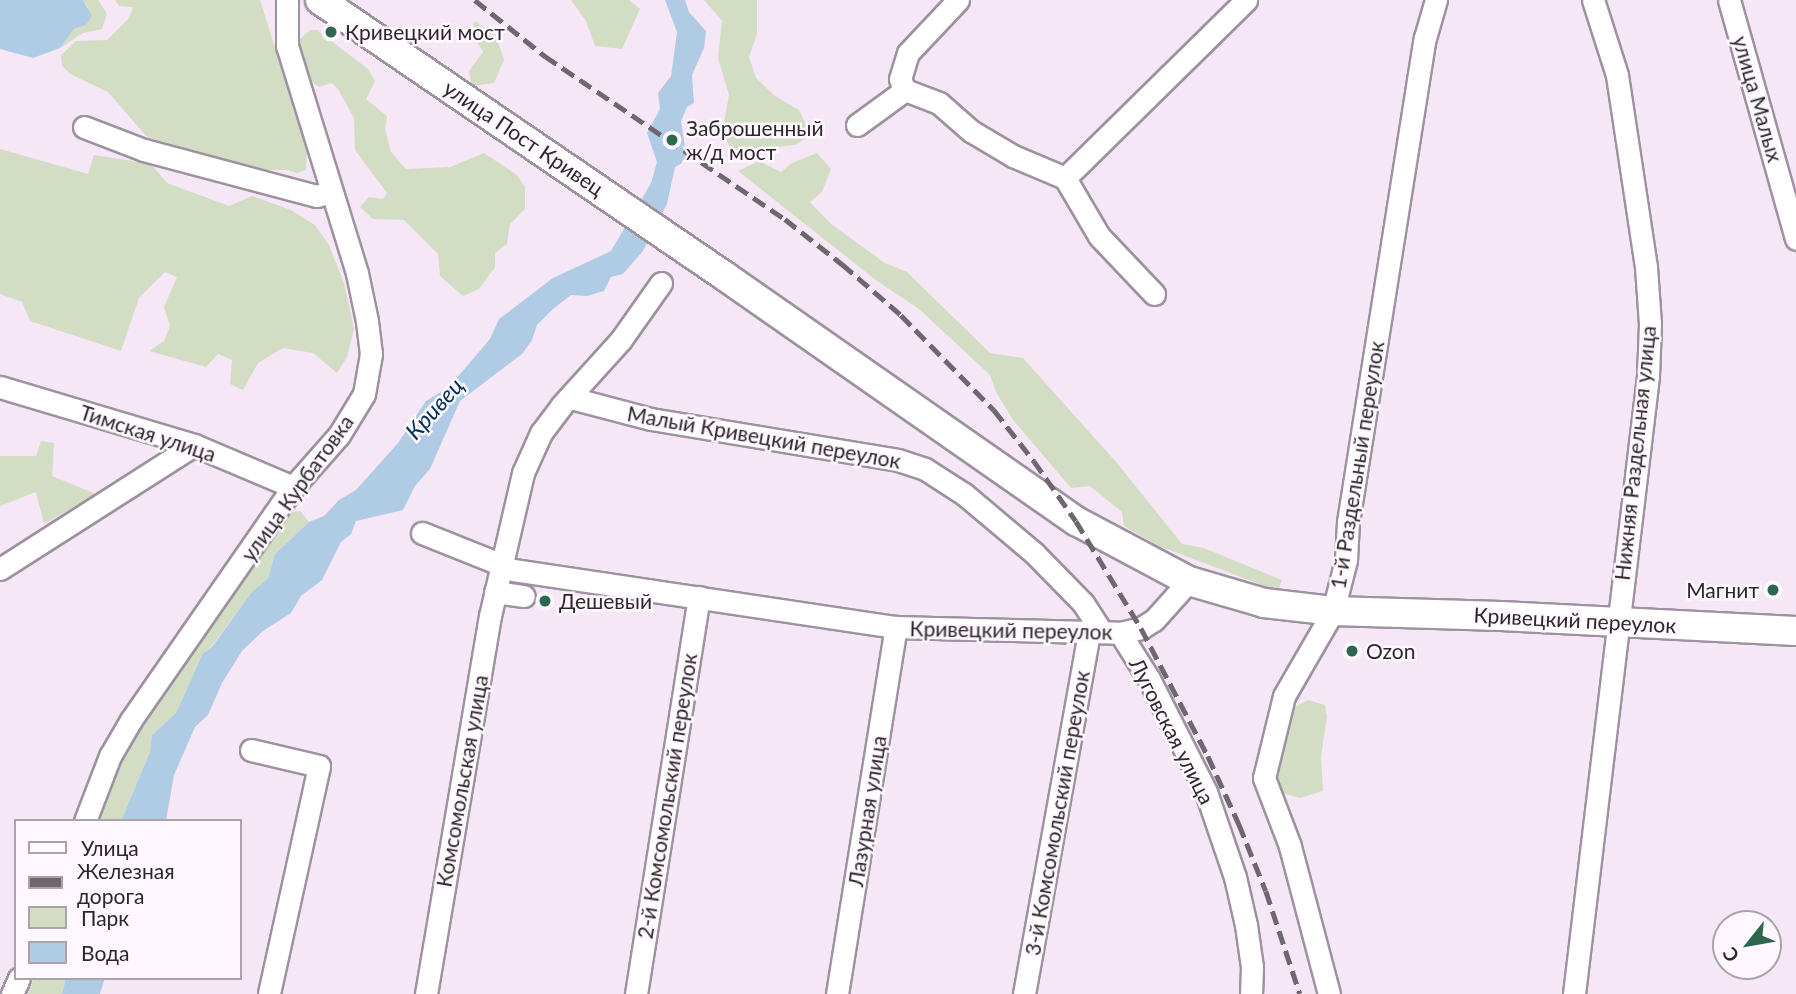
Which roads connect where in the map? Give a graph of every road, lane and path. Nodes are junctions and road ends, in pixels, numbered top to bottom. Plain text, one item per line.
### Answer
1 (287, 0) edge
2 (320, 0) edge
3 (958, 0) edge
4 (1246, 0) edge
5 (1436, 0) edge
6 (1593, 0) edge
7 (1729, 0) edge
8 (902, 85) junction
9 (857, 125) dead end
10 (84, 127) dead end
11 (1065, 178) junction
12 (330, 192) junction
13 (1796, 239) edge
14 (662, 283) dead end
15 (1154, 294) dead end
16 (0, 387) edge
17 (570, 398) junction
18 (194, 445) junction
19 (293, 487) junction
20 (422, 533) dead end
21 (500, 566) junction
22 (0, 569) edge
23 (1189, 581) junction
24 (495, 592) junction
25 (524, 596) dead end
26 (699, 597) junction
27 (1333, 611) junction
28 (1617, 622) junction
29 (896, 627) junction
30 (1796, 631) edge
31 (1104, 633) junction
32 (251, 750) dead end
33 (86, 819) edge
34 (269, 994) edge
35 (426, 994) edge
36 (636, 994) edge
37 (837, 994) edge
38 (1024, 994) edge
39 (1251, 994) edge
40 (1329, 994) edge
41 (1574, 994) edge

1 - 12 street, улица Курбатовка
2 - 23 main road, улица Пост Кривец
3 - 8 street
4 - 11 street
5 - 27 street, 1-й Раздельный переулок
6 - 28 street, Нижняя Раздельная улица
7 - 13 street, улица Малых
8 - 9 street
8 - 11 street
10 - 12 street
11 - 15 street
12 - 19 street, улица Курбатовка
14 - 17 street, Комсомольская улица
16 - 18 street, Тимская улица
17 - 21 street, Комсомольская улица
17 - 31 street, Малый Кривецкий переулок
18 - 19 street, Тимская улица
18 - 22 street
19 - 33 street, улица Курбатовка
20 - 21 street, Кривецкий переулок
21 - 24 street, Комсомольская улица
21 - 26 street, Кривецкий переулок
23 - 27 main road, Кривецкий переулок
23 - 31 street, Кривецкий переулок
24 - 25 street
24 - 35 street, Комсомольская улица
26 - 29 street, Кривецкий переулок
26 - 36 street, 2-й Комсомольский переулок
27 - 28 main road, Кривецкий переулок
27 - 40 street, 1-й Раздельный переулок
28 - 30 main road, Кривецкий переулок
28 - 41 street, Нижняя Раздельная улица
29 - 31 street, Кривецкий переулок
29 - 37 street, Лазурная улица
31 - 38 street, 3-й Комсомольский переулок
31 - 39 street, Луговская улица
32 - 34 street

